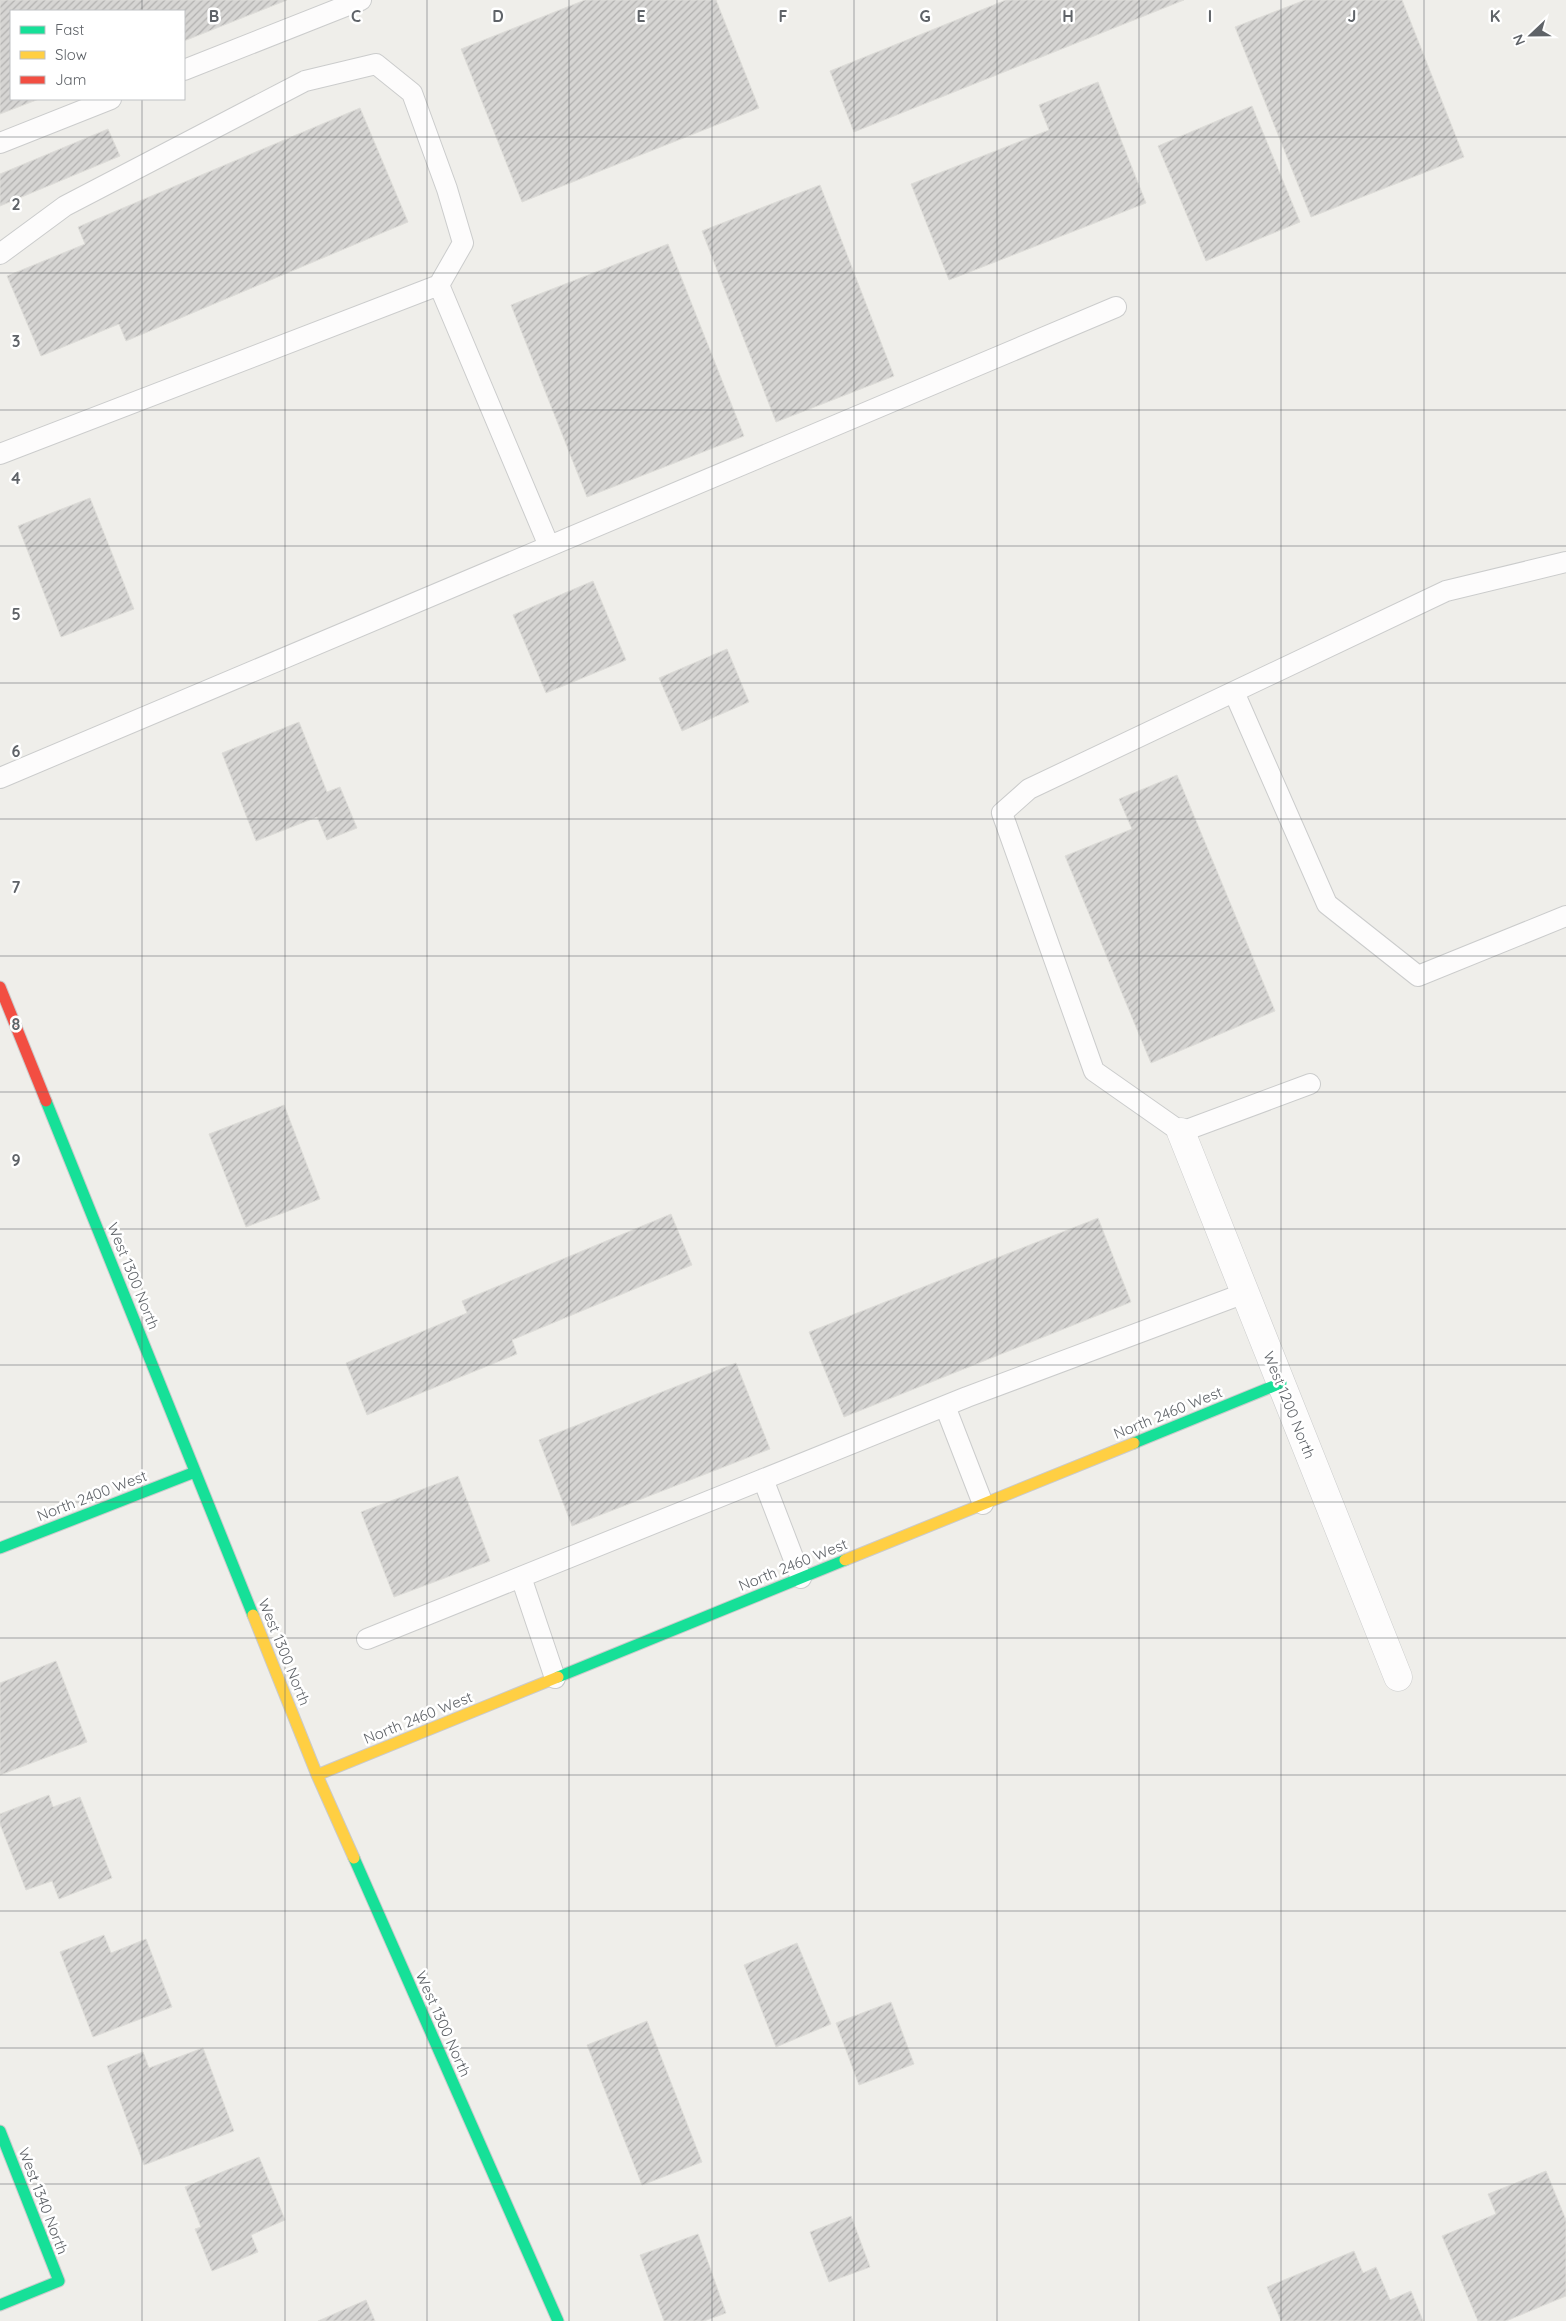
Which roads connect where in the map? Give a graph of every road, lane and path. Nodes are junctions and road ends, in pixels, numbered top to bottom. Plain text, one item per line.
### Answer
1 (361, 0) edge
2 (185, 70) edge
3 (108, 100) edge
4 (0, 143) edge
5 (0, 254) edge
6 (439, 285) junction
7 (1116, 307) dead end
8 (0, 454) edge
9 (549, 546) junction
10 (1566, 562) edge
11 (1234, 692) junction
12 (0, 778) edge
13 (1566, 916) edge
14 (0, 987) edge
15 (1310, 1084) dead end
16 (1181, 1132) junction
17 (1245, 1293) junction
18 (1281, 1383) junction
19 (945, 1406) junction
20 (195, 1472) junction
21 (763, 1479) junction
22 (983, 1504) junction
23 (0, 1548) edge
24 (521, 1577) junction
25 (801, 1578) junction
26 (367, 1639) dead end
27 (1398, 1677) dead end
28 (555, 1678) junction
29 (317, 1775) junction
30 (0, 2131) edge
31 (0, 2305) edge
32 (558, 2321) edge

1 - 2 lane
3 - 4 lane
5 - 6 lane
6 - 8 lane
6 - 9 lane
7 - 9 lane
9 - 12 lane
10 - 11 lane
11 - 13 lane
11 - 16 lane
14 - 20 street, West 1300 North
15 - 16 lane
16 - 17 street, West 1200 North
17 - 18 street, West 1200 North
17 - 19 lane
18 - 22 street, North 2460 West
18 - 27 street, West 1200 North
19 - 21 lane
19 - 22 lane
20 - 23 street, North 2400 West
20 - 29 street, West 1300 North
21 - 24 lane
21 - 25 lane
22 - 25 street, North 2460 West
24 - 26 lane
24 - 28 lane
25 - 28 street, North 2460 West
28 - 29 street, North 2460 West
29 - 32 street, West 1300 North
30 - 31 street, West 1340 North

